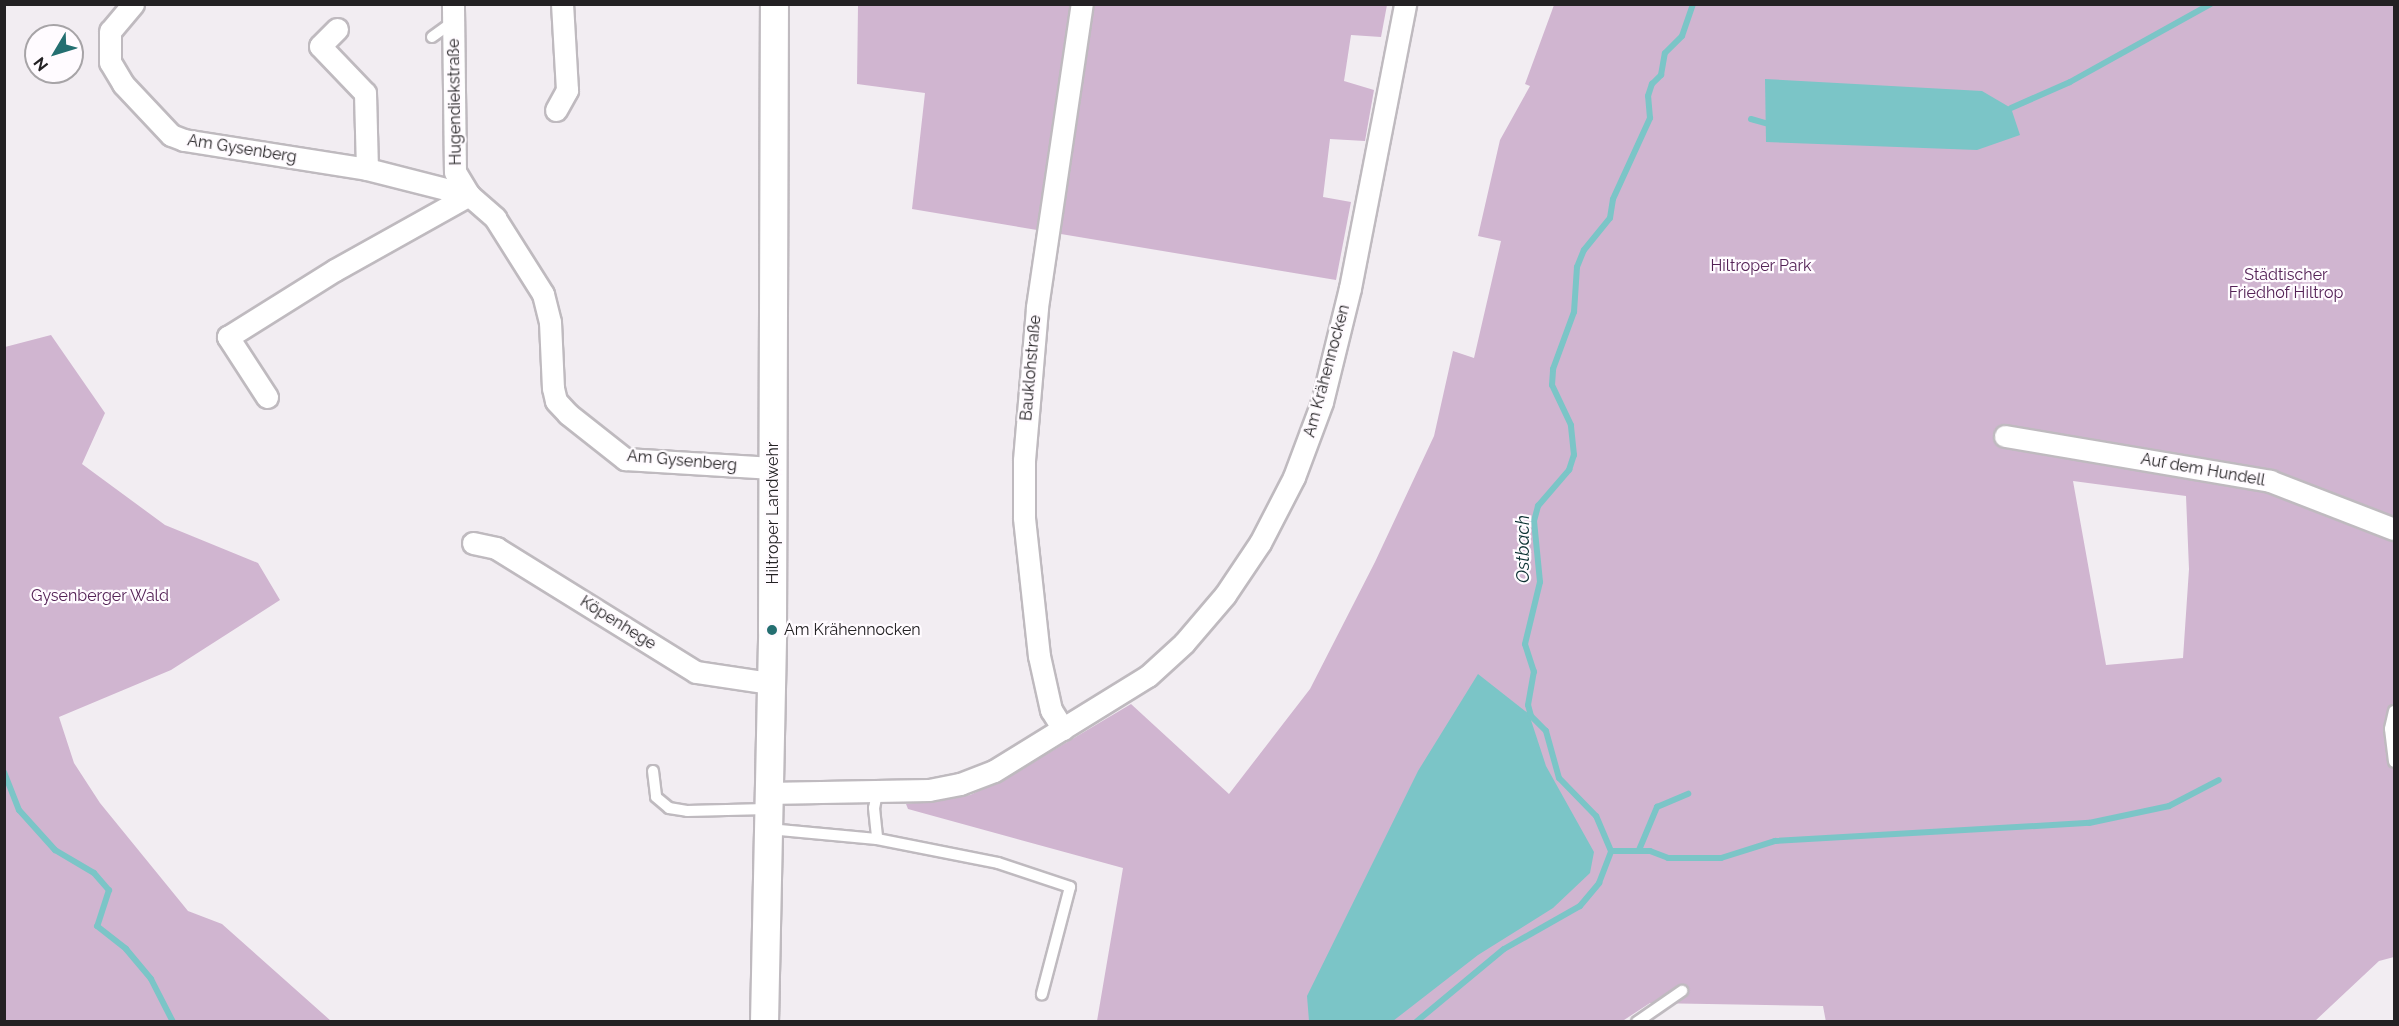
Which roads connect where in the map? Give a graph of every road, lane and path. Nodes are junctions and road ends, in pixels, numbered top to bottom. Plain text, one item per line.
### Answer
1 (133, 4) edge
2 (562, 4) edge
3 (774, 4) edge
4 (1082, 4) edge
5 (1405, 4) edge
6 (454, 13) edge
7 (337, 30) dead end
8 (432, 37) dead end
9 (556, 110) dead end
10 (367, 170) junction
11 (469, 195) junction
12 (267, 397) dead end
13 (2005, 436) dead end
14 (773, 468) junction
15 (2394, 529) edge
16 (473, 543) dead end
17 (770, 683) junction
18 (2394, 711) edge
19 (1063, 729) junction
20 (2394, 762) edge
21 (653, 771) dead end
22 (877, 793) junction
23 (767, 810) junction
24 (877, 839) junction
25 (1682, 991) dead end
26 (1042, 994) dead end
27 (764, 1022) edge
28 (1637, 1022) edge

1 - 10 street, Am Gysenberg
2 - 9 street
3 - 14 street, Hiltroper Landwehr
4 - 19 street, Bauklohstraße
5 - 19 street, Am Krähennocken
6 - 8 lane
6 - 11 street, Hugendiekstraße
7 - 10 street
10 - 11 street, Am Gysenberg
11 - 12 street
11 - 14 street, Am Gysenberg
13 - 15 street, Auf dem Hundell
14 - 17 street, Hiltroper Landwehr
16 - 17 street, Köpenhege
17 - 23 street, Hiltroper Landwehr
18 - 20 lane
19 - 22 street, Am Krähennocken
21 - 23 lane
22 - 23 street, Am Krähennocken
22 - 24 lane
23 - 24 lane
23 - 27 street, Hiltroper Landwehr
24 - 26 lane
25 - 28 lane

